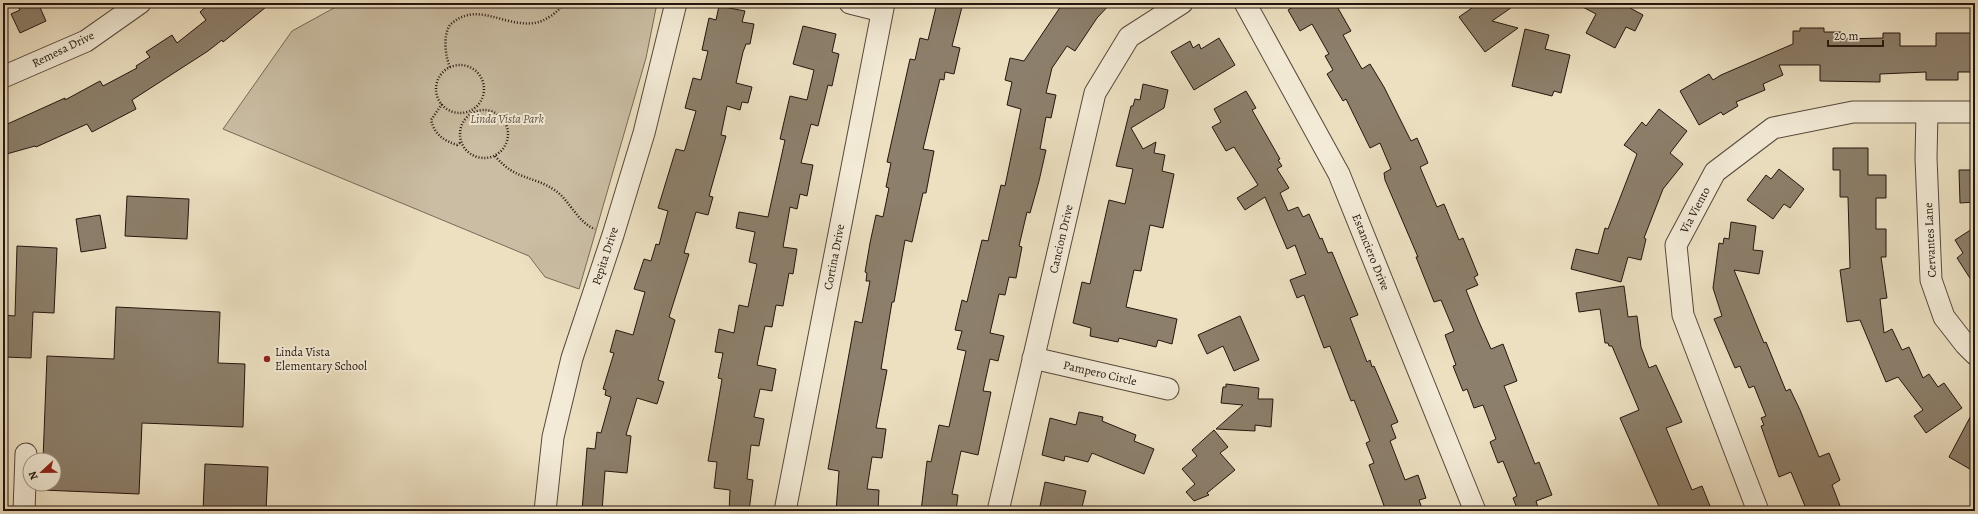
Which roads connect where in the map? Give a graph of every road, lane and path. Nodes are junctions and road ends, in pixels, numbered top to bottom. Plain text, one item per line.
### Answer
1 (140, 3) edge
2 (564, 3) edge
3 (676, 3) edge
4 (850, 3) edge
5 (1182, 3) edge
6 (1245, 3) edge
7 (883, 7) edge
8 (462, 12) dead end
9 (503, 15) dead end
10 (450, 67) junction
11 (3, 77) edge
12 (442, 104) junction
13 (466, 112) junction
14 (1975, 112) edge
15 (1928, 113) junction
16 (468, 116) junction
17 (461, 142) junction
18 (495, 156) junction
19 (613, 235) junction
20 (1975, 354) edge
21 (1033, 358) junction
22 (1168, 389) dead end
23 (25, 492) edge
24 (24, 511) edge
25 (545, 511) edge
26 (785, 511) edge
27 (998, 511) edge
28 (1475, 511) edge
29 (1758, 511) edge

1 - 11 street, Remesa Drive
2 - 9 path
3 - 19 street, Pepita Drive
4 - 7 street
5 - 21 street, Cancion Drive
6 - 28 street, Estanciero Drive
7 - 26 street, Cortina Drive
8 - 10 path
10 - 12 path
10 - 13 path
12 - 13 path
12 - 17 path
13 - 16 path
14 - 15 street, Via Viento
15 - 20 street, Cervantes Lane
15 - 29 street, Via Viento
16 - 17 path
16 - 18 path
17 - 18 path
18 - 19 path
19 - 25 street, Pepita Drive
21 - 22 street, Pampero Circle
21 - 27 street, Cancion Drive
23 - 24 street

